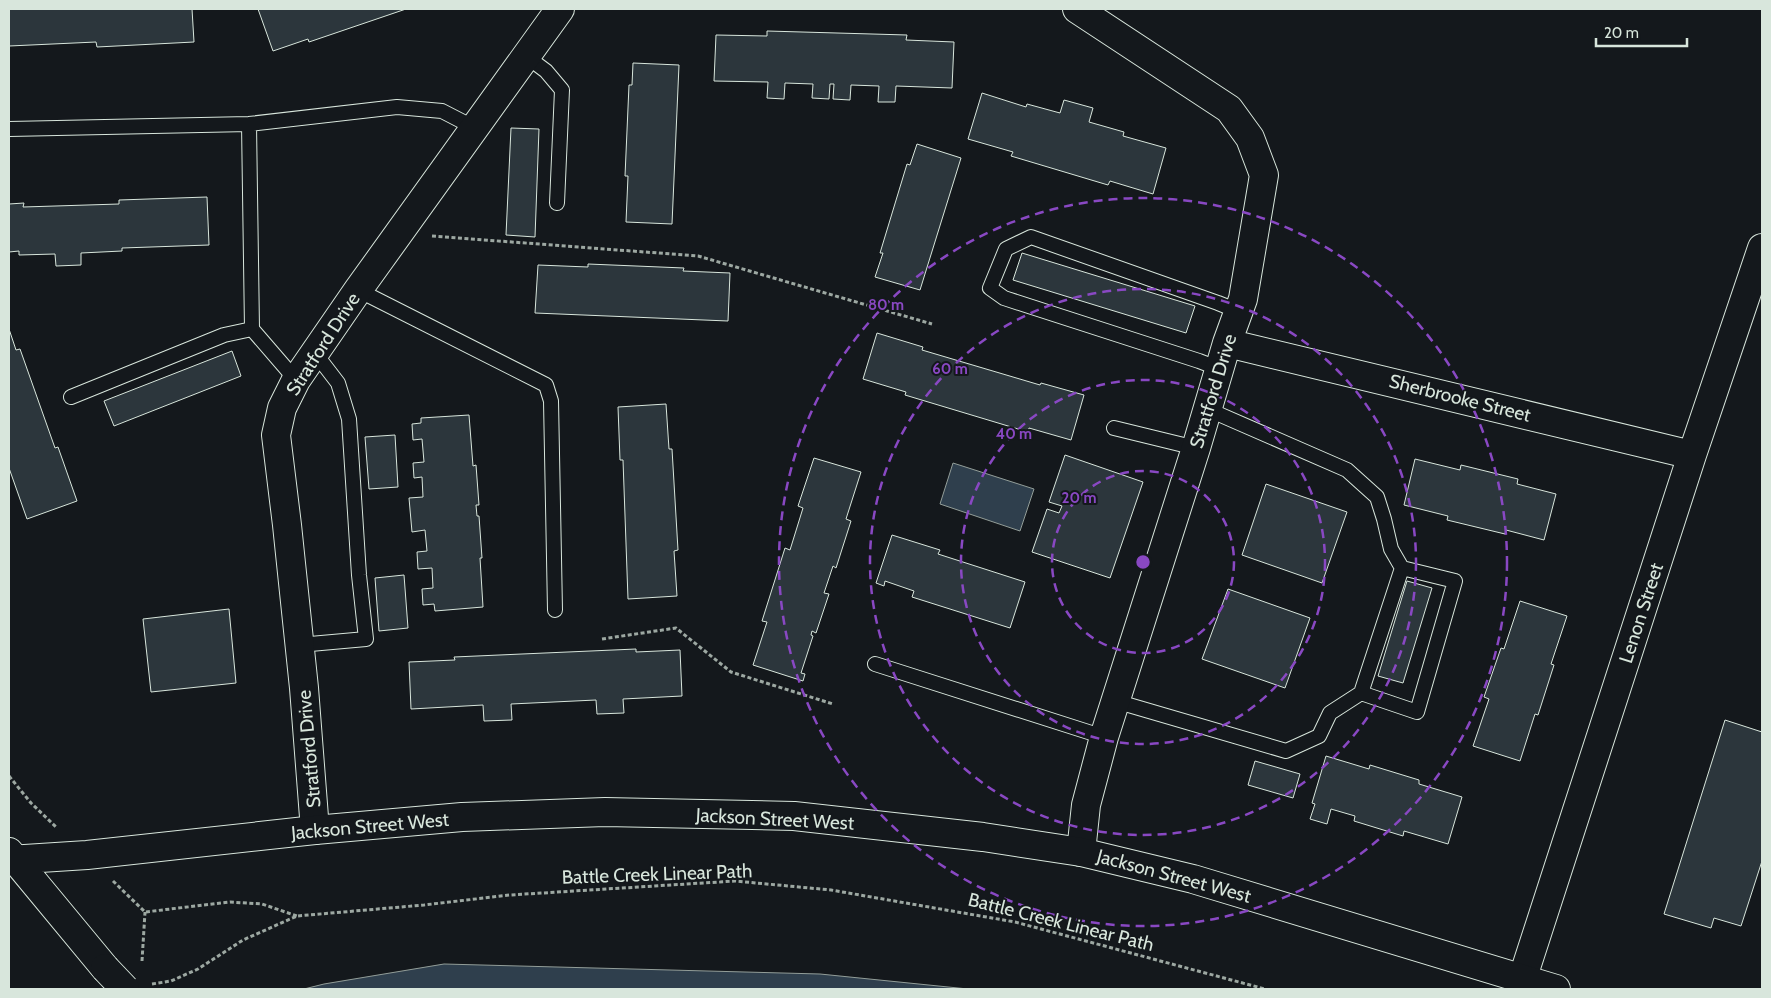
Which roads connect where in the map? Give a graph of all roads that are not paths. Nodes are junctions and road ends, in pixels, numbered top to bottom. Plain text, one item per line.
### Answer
1 (560, 9) edge
2 (1077, 9) edge
3 (526, 56) junction
4 (249, 124) junction
5 (475, 128) junction
6 (9, 129) edge
7 (557, 203) dead end
8 (1762, 248) edge
9 (358, 290) junction
10 (1238, 311) junction
11 (252, 329) junction
12 (315, 353) junction
13 (1224, 356) junction
14 (296, 380) junction
15 (71, 397) dead end
16 (1207, 409) junction
17 (1114, 428) dead end
18 (1196, 448) junction
19 (1692, 455) junction
20 (1402, 568) junction
21 (555, 610) dead end
22 (299, 645) junction
23 (875, 664) dead end
24 (1361, 693) junction
25 (1115, 701) junction
26 (1104, 737) junction
27 (315, 830) junction
28 (1081, 852) junction
29 (11, 856) edge
30 (1522, 980) junction
31 (134, 987) edge
32 (1556, 989) edge

1 - 3 street, Stratford Drive
2 - 10 street, Stratford Drive
3 - 5 street, Stratford Drive
3 - 7 lane
4 - 5 lane
4 - 6 lane
4 - 11 lane
5 - 9 street, Stratford Drive
8 - 19 street, Lenon Street
9 - 12 street, Stratford Drive
9 - 21 lane
10 - 13 street, Stratford Drive
10 - 13 lane
11 - 14 lane
11 - 15 lane
12 - 14 street, Stratford Drive
12 - 22 lane
13 - 16 street, Stratford Drive
13 - 19 street, Sherbrooke Street
14 - 22 street, Stratford Drive
16 - 18 street, Stratford Drive
16 - 20 lane
17 - 18 lane
18 - 25 street, Stratford Drive
19 - 30 street, Lenon Street
20 - 24 lane
20 - 24 lane
22 - 27 street, Stratford Drive
23 - 26 lane
24 - 25 lane
25 - 26 street, Stratford Drive
26 - 28 street, Stratford Drive
27 - 28 street, Jackson Street West
27 - 29 street, Jackson Street West
28 - 30 street, Jackson Street West
29 - 31 street, bridge
30 - 32 street, Jackson Street West

